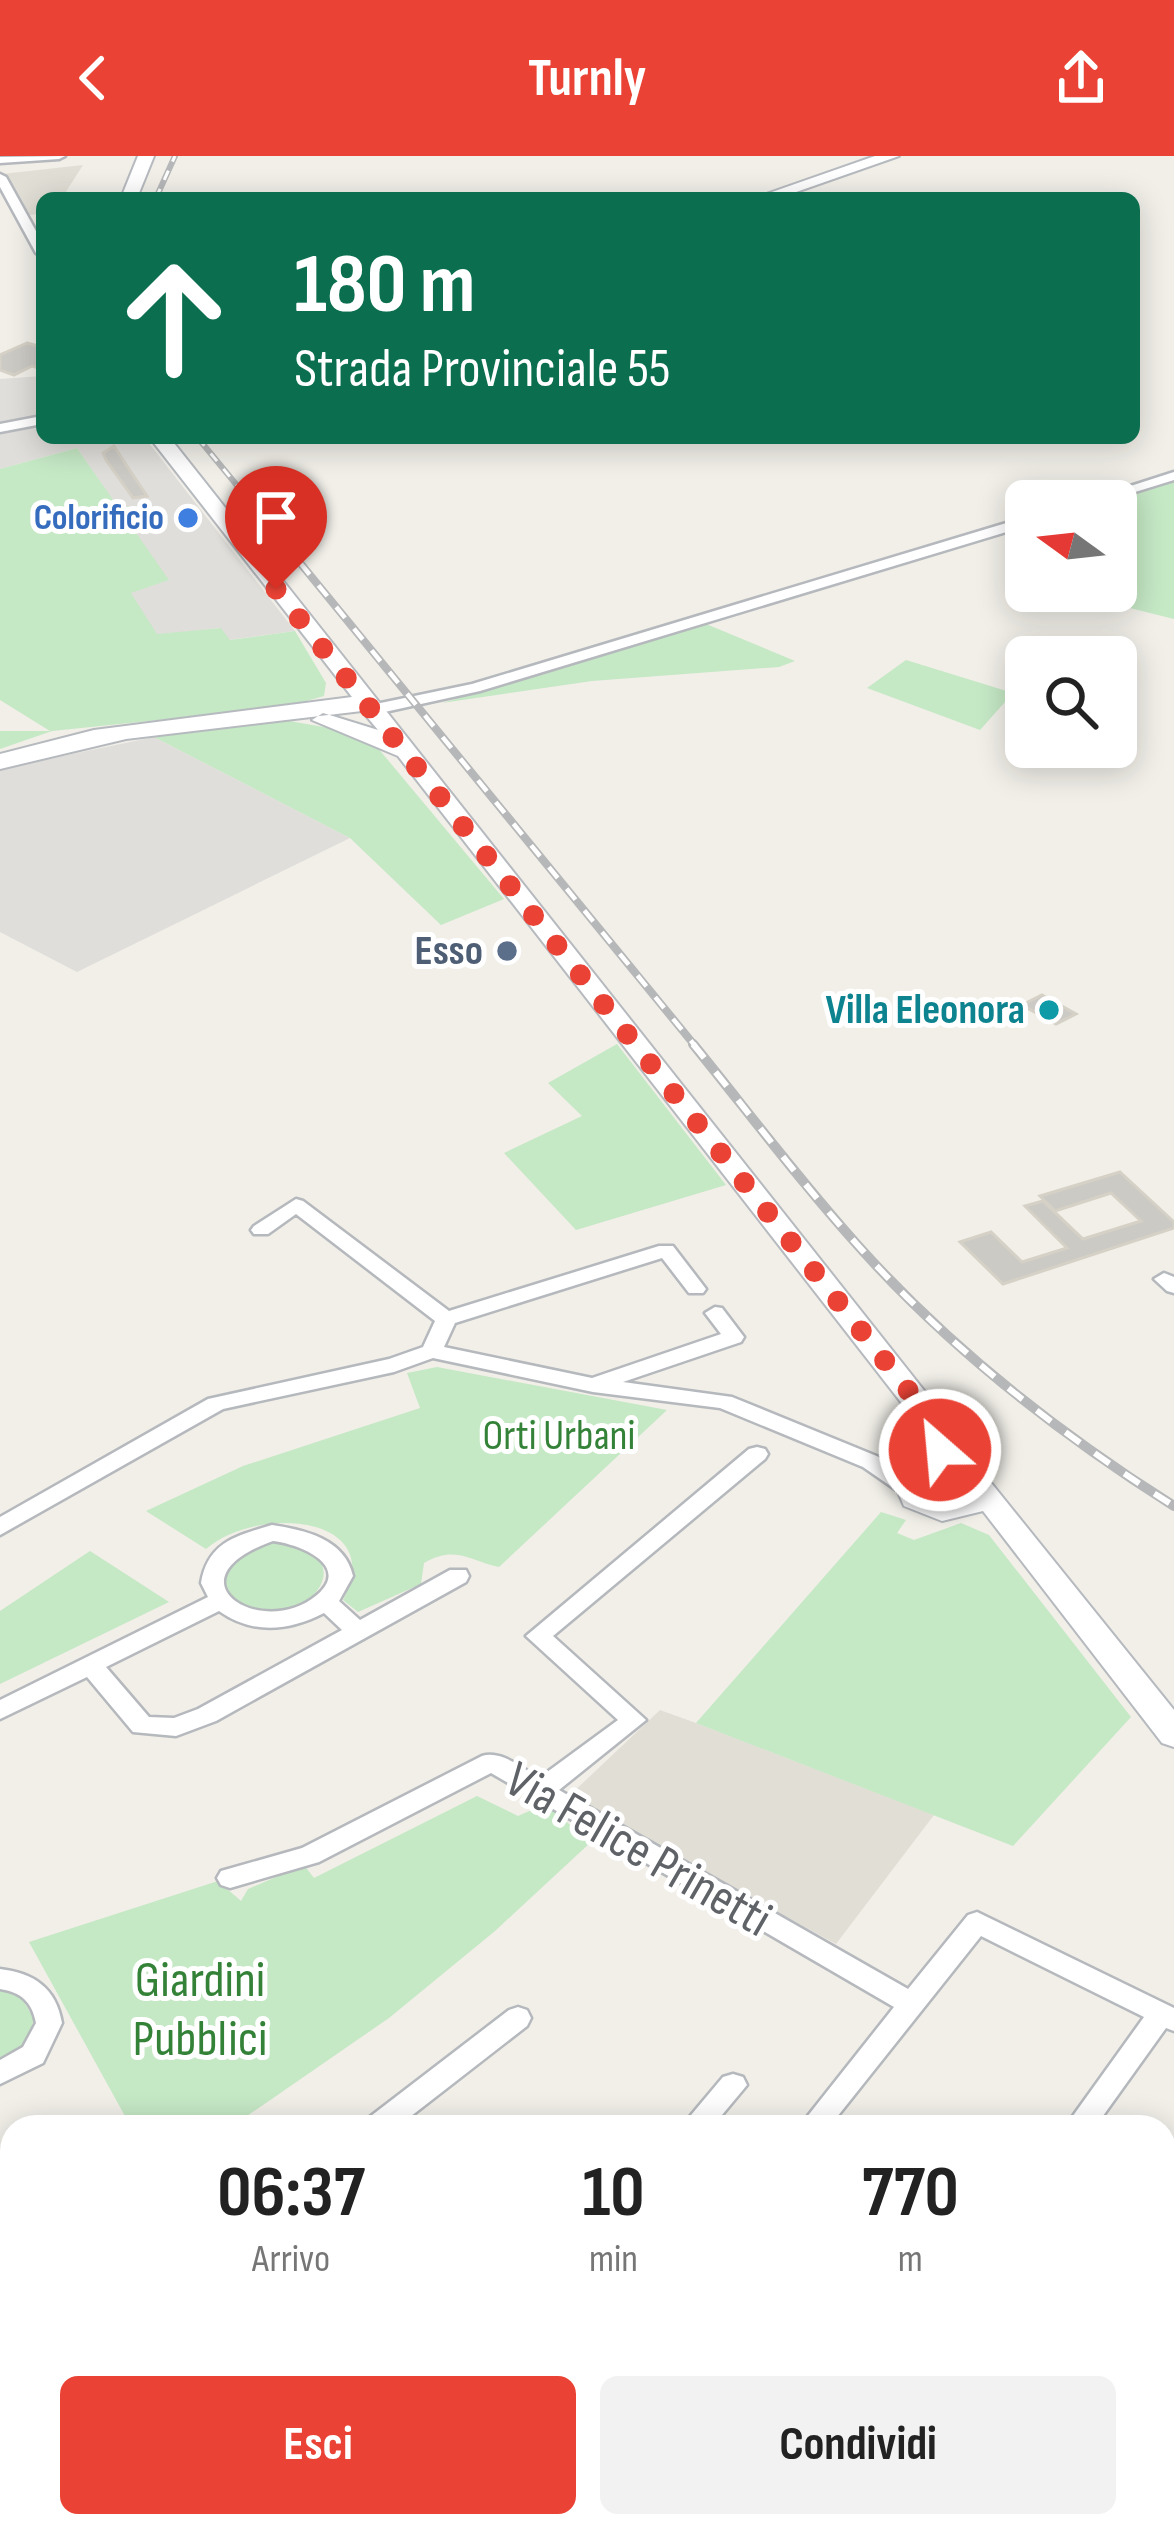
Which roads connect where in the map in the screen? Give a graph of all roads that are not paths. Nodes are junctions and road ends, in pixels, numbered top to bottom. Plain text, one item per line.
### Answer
1 (58, 156) edge
2 (146, 156) edge
3 (891, 156) edge
4 (0, 160) edge
5 (0, 177) edge
6 (131, 192) edge
7 (781, 192) edge
8 (36, 243) edge
9 (36, 421) edge
10 (0, 428) edge
11 (165, 444) edge
12 (1174, 476) edge
13 (1137, 487) edge
14 (1005, 527) edge
15 (331, 659) junction
16 (369, 707) junction
17 (325, 712) junction
18 (0, 762) edge
19 (424, 774) junction
20 (261, 1230) dead end
21 (697, 1289) dead end
22 (715, 1312) dead end
23 (446, 1319) junction
24 (432, 1352) junction
25 (593, 1385) junction
26 (757, 1454) dead end
27 (944, 1475) junction
28 (0, 1527) edge
29 (458, 1576) dead end
30 (219, 1601) junction
31 (326, 1601) junction
32 (359, 1632) junction
33 (91, 1665) junction
34 (0, 1710) edge
35 (1174, 1733) edge
36 (540, 1791) junction
37 (230, 1878) dead end
38 (0, 1979) edge
39 (911, 2004) junction
40 (1168, 2017) edge
41 (518, 2018) dead end
42 (0, 2072) edge
43 (733, 2085) dead end
44 (393, 2115) edge
45 (706, 2115) edge
46 (824, 2115) edge
47 (1088, 2115) edge

1 - 4 street
2 - 6 main road
3 - 7 main road
5 - 8 street
9 - 10 street
11 - 15 main road
12 - 13 street
14 - 16 street
15 - 16 main road
15 - 17 main road
16 - 17 main road
16 - 19 main road
17 - 18 main road
17 - 19 main road
19 - 27 main road
20 - 23 street
21 - 23 street
22 - 25 street
23 - 24 street
24 - 25 street
24 - 28 street
25 - 27 street
26 - 36 street
27 - 35 main road
29 - 32 street
30 - 31 street
30 - 31 street
30 - 33 street
31 - 32 street
32 - 33 street
33 - 34 street
36 - 37 street, Via Felice Prinetti
36 - 39 street, Via Felice Prinetti
38 - 42 street
39 - 40 street
39 - 46 street
40 - 47 street
41 - 44 street
43 - 45 street

